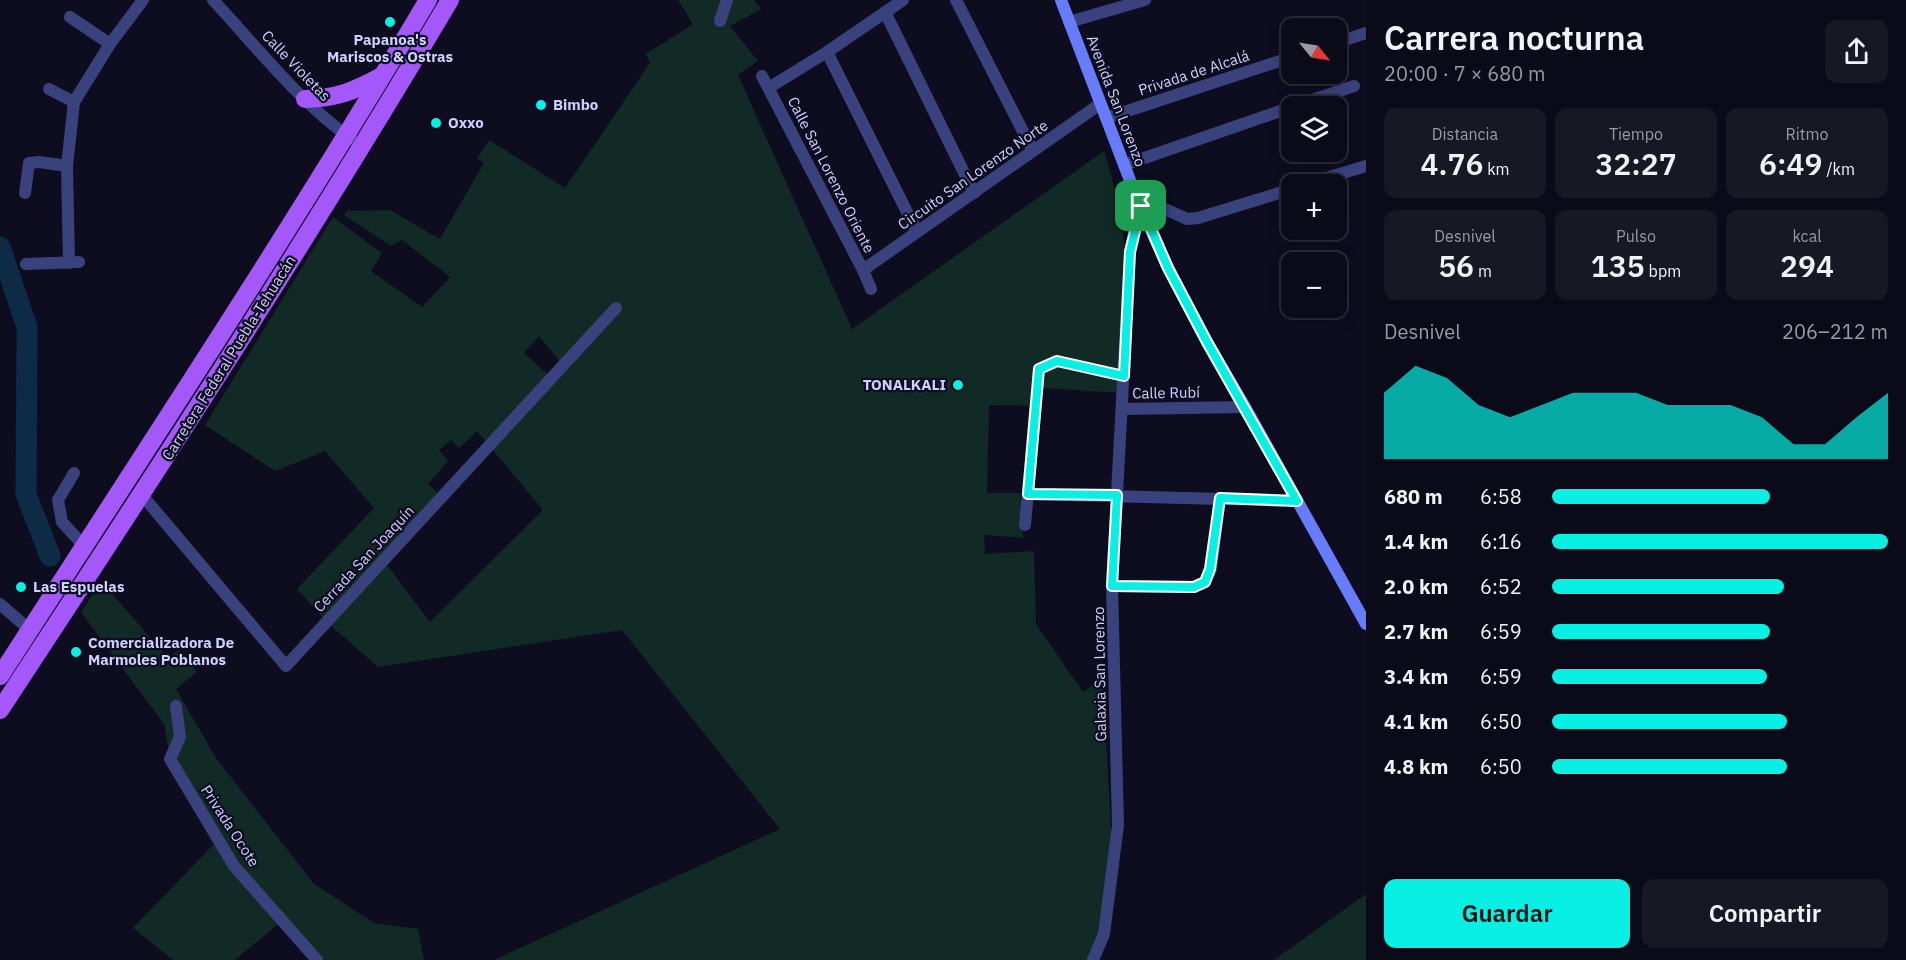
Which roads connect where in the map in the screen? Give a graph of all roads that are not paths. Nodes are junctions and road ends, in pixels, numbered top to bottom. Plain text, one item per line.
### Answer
1 (143, 0) edge
2 (213, 0) edge
3 (428, 0) edge
4 (450, 0) edge
5 (728, 0) edge
6 (903, 0) edge
7 (956, 0) edge
8 (1061, 0) edge
9 (1145, 0) edge
10 (885, 12) junction
11 (70, 17) dead end
12 (720, 21) dead end
13 (1069, 22) junction
14 (1366, 33) edge
15 (1347, 39) edge
16 (110, 44) junction
17 (827, 52) junction
18 (1281, 61) edge
19 (382, 76) junction
20 (762, 76) dead end
21 (1354, 86) dead end
22 (770, 87) junction
23 (49, 89) dead end
24 (1325, 96) edge
25 (305, 99) junction
26 (74, 102) junction
27 (1100, 105) junction
28 (1281, 111) edge
29 (1106, 118) junction
30 (345, 134) junction
31 (363, 146) junction
32 (1033, 151) junction
33 (1124, 165) junction
34 (67, 166) junction
35 (1366, 166) edge
36 (1339, 174) edge
37 (1281, 192) edge
38 (974, 193) junction
39 (26, 194) dead end
40 (1139, 201) junction
41 (917, 231) junction
42 (26, 264) dead end
43 (863, 270) junction
44 (871, 289) dead end
45 (616, 308) dead end
46 (1124, 376) junction
47 (1245, 407) junction
48 (1122, 409) junction
49 (74, 473) dead end
50 (1028, 494) junction
51 (142, 495) junction
52 (1117, 495) junction
53 (1220, 498) junction
54 (1297, 501) junction
55 (1025, 525) dead end
56 (84, 546) junction
57 (1112, 586) junction
58 (0, 604) edge
59 (1366, 624) edge
60 (30, 630) junction
61 (0, 676) edge
62 (176, 706) dead end
63 (0, 710) edge
64 (317, 960) edge
65 (1093, 960) edge

1 - 16 street
2 - 25 street, Calle Violetas
3 - 19 main road, Carretera Federal Puebla-Tehuacán
4 - 31 main road, Carretera Federal Puebla-Tehuacán
5 - 12 street
6 - 10 street
7 - 32 street
8 - 13 street, Avenida San Lorenzo
9 - 13 street
10 - 17 street
10 - 38 street
11 - 16 street
13 - 27 street, Avenida San Lorenzo
14 - 15 street
16 - 26 street
17 - 22 street
17 - 41 street
18 - 29 street, Privada de Alcalá
19 - 25 main road
19 - 30 main road, Carretera Federal Puebla-Tehuacán
20 - 22 street, Calle San Lorenzo Oriente
21 - 24 street
22 - 43 street, Calle San Lorenzo Oriente
23 - 26 street
25 - 30 street, Calle Violetas
26 - 34 street
27 - 29 street, Avenida San Lorenzo
27 - 32 street, Circuito San Lorenzo Norte
28 - 33 street
29 - 33 street, Avenida San Lorenzo
30 - 31 street, Calle Violetas
30 - 56 main road, Carretera Federal Puebla-Tehuacán
31 - 51 main road, Carretera Federal Puebla-Tehuacán
32 - 38 street, Circuito San Lorenzo Norte
33 - 40 street, Avenida San Lorenzo
34 - 39 street
34 - 42 street
35 - 36 street
37 - 40 street
38 - 41 street, Circuito San Lorenzo Norte
40 - 46 street, Galaxia San Lorenzo
40 - 47 street, Avenida San Lorenzo
41 - 43 street, Circuito San Lorenzo Norte
43 - 44 street, Calle San Lorenzo Oriente
45 - 51 street, Cerrada San Joaquín
46 - 48 street, Galaxia San Lorenzo
46 - 50 street
47 - 48 street, Calle Rubí
47 - 54 street, Avenida San Lorenzo
48 - 52 street, Galaxia San Lorenzo
49 - 56 street
50 - 52 street
50 - 55 street
51 - 63 main road, Carretera Federal Puebla-Tehuacán
52 - 53 street
52 - 57 street, Galaxia San Lorenzo
53 - 54 street
53 - 57 street
54 - 59 street, Avenida San Lorenzo
56 - 60 main road, Carretera Federal Puebla-Tehuacán
57 - 65 street, Galaxia San Lorenzo
58 - 60 street
60 - 61 main road, Carretera Federal Puebla-Tehuacán
62 - 64 street, Privada Ocote

